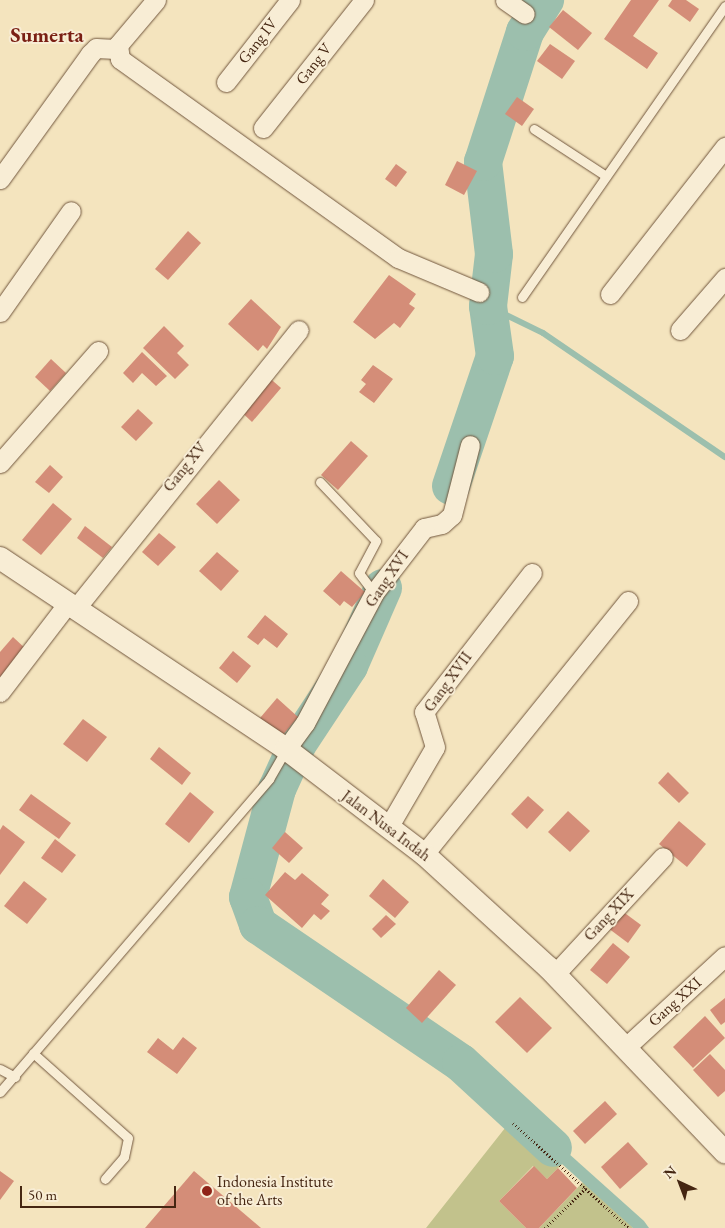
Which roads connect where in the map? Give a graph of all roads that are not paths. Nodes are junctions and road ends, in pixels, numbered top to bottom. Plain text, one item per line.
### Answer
1 (156, 0) edge
2 (290, 0) edge
3 (364, 0) edge
4 (505, 0) edge
5 (725, 6) edge
6 (525, 14) dead end
7 (120, 56) junction
8 (226, 82) dead end
9 (263, 128) dead end
10 (534, 128) dead end
11 (725, 147) edge
12 (606, 176) junction
13 (0, 179) edge
14 (70, 211) dead end
15 (725, 278) edge
16 (480, 292) dead end
17 (610, 294) dead end
18 (522, 297) dead end
19 (0, 312) edge
20 (299, 330) dead end
21 (680, 330) dead end
22 (98, 351) dead end
23 (470, 445) dead end
24 (0, 462) edge
25 (320, 482) dead end
26 (1, 561) edge
27 (532, 573) dead end
28 (374, 593) junction
29 (628, 601) dead end
30 (72, 605) junction
31 (0, 692) edge
32 (294, 754) junction
33 (389, 826) junction
34 (424, 854) junction
35 (663, 857) dead end
36 (725, 956) edge
37 (555, 974) junction
38 (626, 1047) junction
39 (33, 1053) junction
40 (0, 1069) edge
41 (15, 1078) junction
42 (0, 1092) edge
43 (725, 1152) edge
44 (105, 1179) dead end

1 - 7 street
2 - 8 street, Gang IV
3 - 9 street, Gang V
4 - 6 street
5 - 12 lane
7 - 13 street
7 - 16 street
10 - 12 lane
11 - 17 street
12 - 18 lane
14 - 19 street
15 - 21 street
20 - 30 street, Gang XV
22 - 24 street
23 - 28 street, Gang XVI
25 - 28 lane
26 - 30 street, Jalan Nusa Indah
27 - 33 street, Gang XVII
28 - 32 street, Gang XVI
29 - 34 street
30 - 31 street, Gang XV
30 - 32 street, Jalan Nusa Indah
32 - 33 street, Jalan Nusa Indah
32 - 39 lane
33 - 34 street, Jalan Nusa Indah
34 - 37 street, Jalan Nusa Indah
35 - 37 street, Gang XIX
36 - 38 street, Gang XXI
37 - 38 street, Jalan Nusa Indah
38 - 43 street, Jalan Nusa Indah
39 - 41 lane
39 - 44 lane
40 - 41 lane
41 - 42 lane

